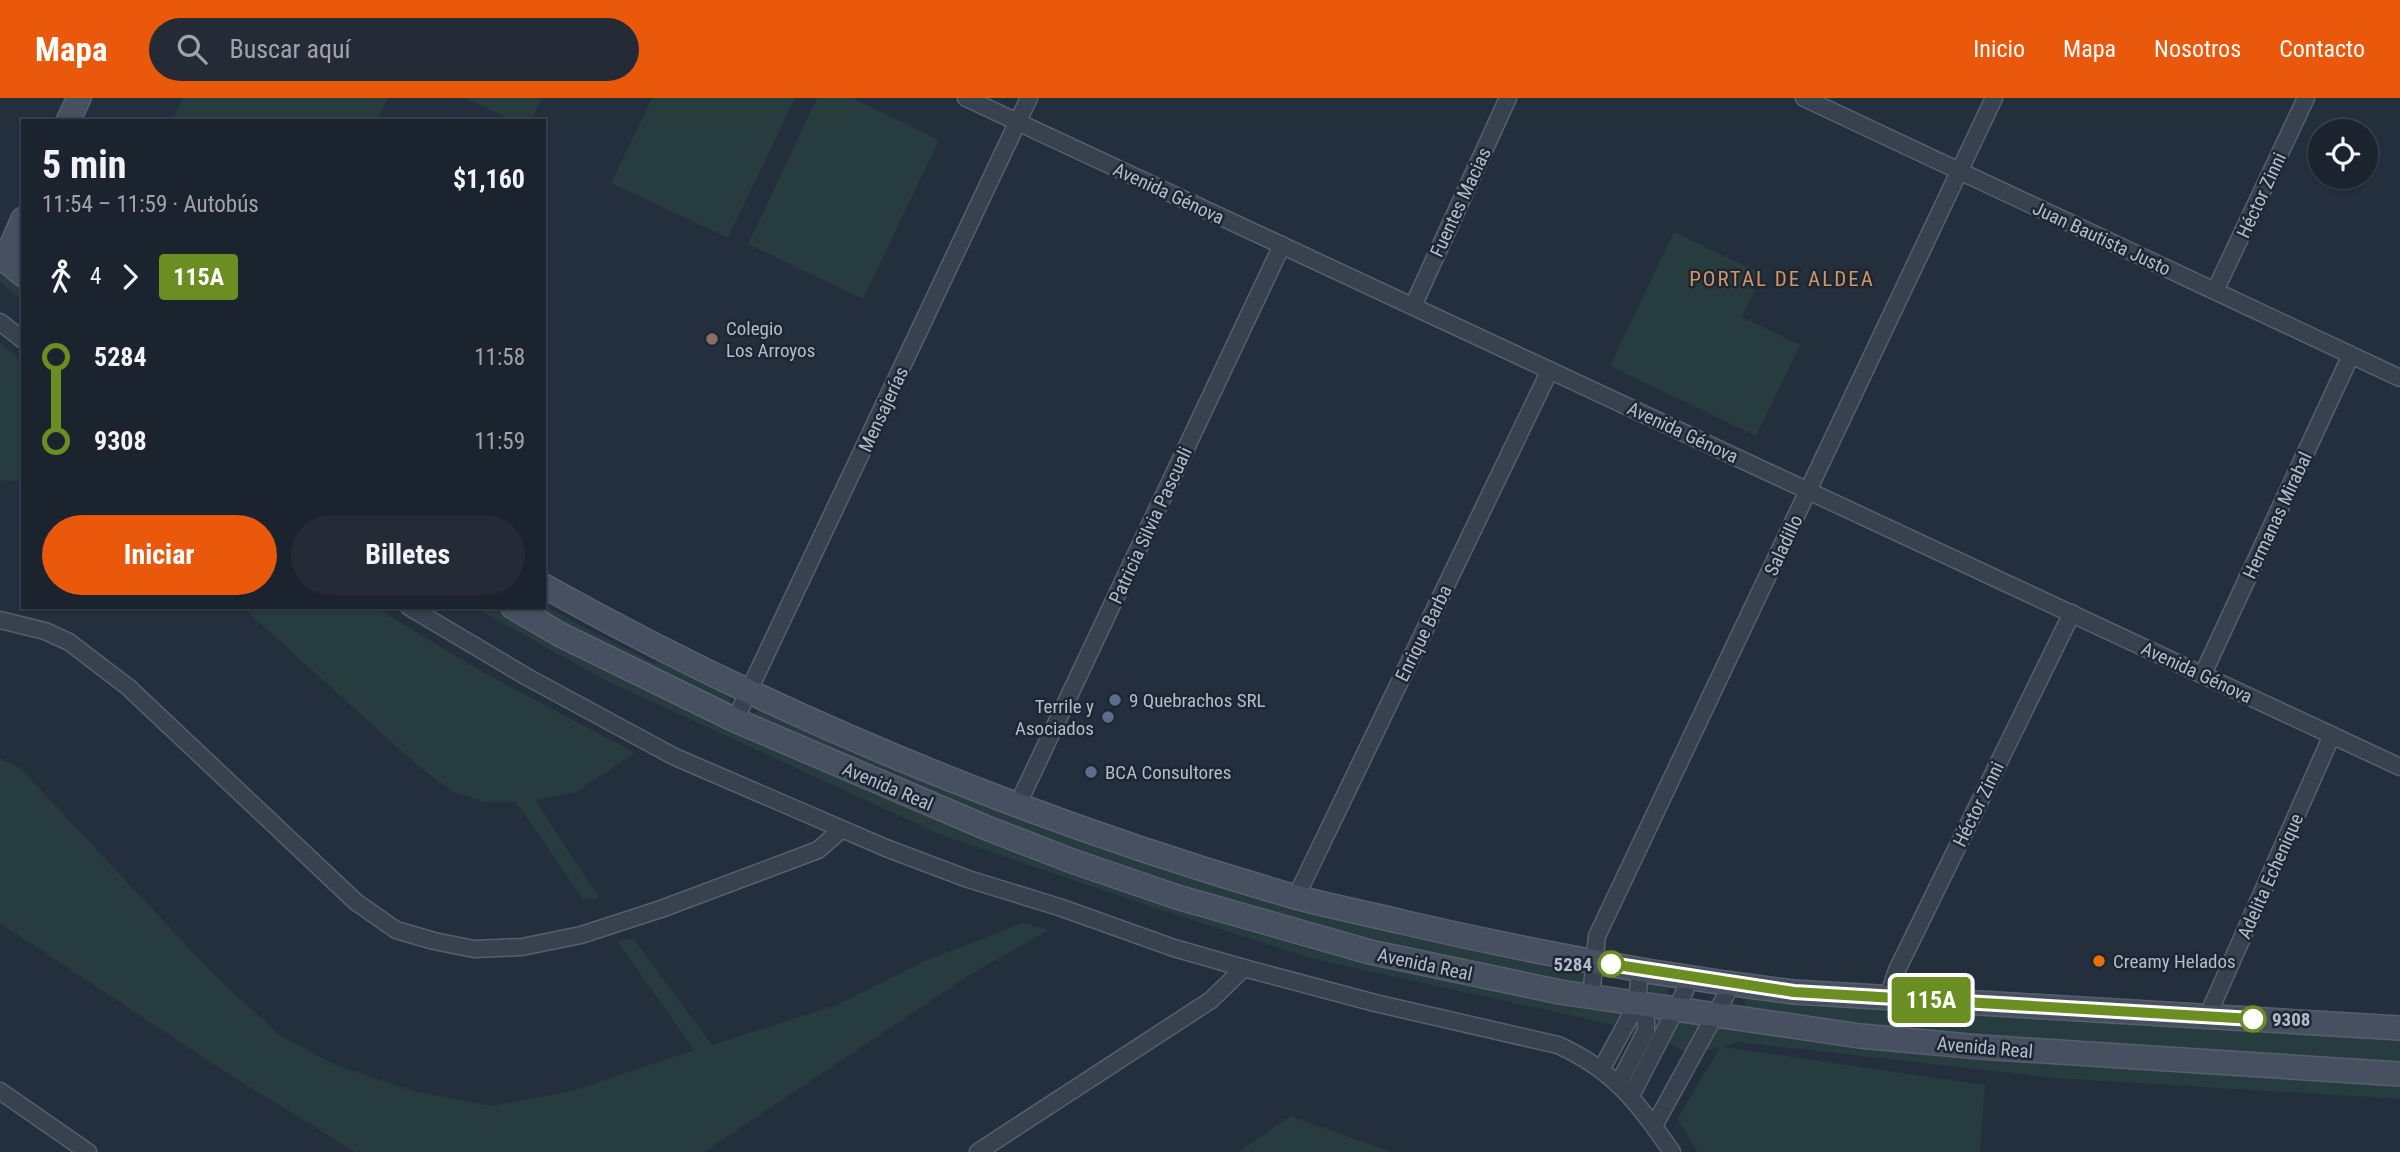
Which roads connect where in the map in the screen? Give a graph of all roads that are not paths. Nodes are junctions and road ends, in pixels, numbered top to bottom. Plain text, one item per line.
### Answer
1 (79, 98) edge
2 (966, 98) edge
3 (1029, 98) edge
4 (1508, 98) edge
5 (1804, 98) edge
6 (1994, 98) edge
7 (2306, 98) edge
8 (69, 119) edge
9 (1018, 122) junction
10 (1959, 171) junction
11 (0, 215) edge
12 (21, 228) edge
13 (1282, 245) junction
14 (3, 258) edge
15 (21, 273) edge
16 (2215, 291) junction
17 (1413, 306) junction
18 (0, 322) edge
19 (21, 338) edge
20 (2351, 355) junction
21 (1550, 370) junction
22 (2400, 378) edge
23 (1809, 490) junction
24 (546, 587) edge
25 (412, 609) edge
26 (516, 609) edge
27 (2072, 613) junction
28 (0, 620) edge
29 (2203, 674) junction
30 (750, 691) junction
31 (735, 720) junction
32 (2332, 735) junction
33 (2400, 767) edge
34 (1018, 804) junction
35 (841, 830) junction
36 (1296, 897) junction
37 (1594, 961) junction
38 (1244, 968) junction
39 (1640, 969) junction
40 (1687, 976) junction
41 (1728, 983) junction
42 (1591, 997) junction
43 (1888, 997) junction
44 (1637, 1004) junction
45 (1676, 1009) junction
46 (1716, 1015) junction
47 (2207, 1017) junction
48 (2400, 1028) edge
49 (1602, 1068) junction
50 (2400, 1074) edge
51 (1619, 1083) junction
52 (0, 1091) edge
53 (1631, 1096) junction
54 (1654, 1126) junction
55 (88, 1152) edge
56 (978, 1152) edge
57 (1672, 1152) edge

1 - 8 main road
2 - 9 street, Avenida Génova
3 - 9 street, Mensajerías
4 - 17 street, Fuentes Macias
5 - 10 street, Juan Bautista Justo
6 - 10 street, Saladillo
7 - 16 street, Héctor Zinni
9 - 13 street, Avenida Génova
9 - 30 street, Mensajerías
10 - 16 street, Juan Bautista Justo
10 - 23 street, Saladillo
11 - 12 main road
12 - 14 main road
13 - 17 street, Avenida Génova
13 - 34 street, Patricia Silvia Pascuali
14 - 15 main road
16 - 20 street, Juan Bautista Justo
17 - 21 street, Avenida Génova
18 - 19 street
20 - 22 street, Juan Bautista Justo
20 - 29 street, Hermanas Mirabal
21 - 23 street, Avenida Génova
21 - 36 street, Enrique Barba
23 - 27 street, Avenida Génova
23 - 37 street, Saladillo
24 - 30 main road, Avenida Real
25 - 35 street
26 - 31 main road, Avenida Real
27 - 29 street, Avenida Génova
27 - 43 street, Héctor Zinni
28 - 35 street
29 - 32 street, Avenida Génova
30 - 31 street, Mensajerías
30 - 34 main road, Avenida Real
31 - 42 main road, Avenida Real
32 - 33 street, Avenida Génova
32 - 47 street, Adelita Echenique
34 - 36 main road, Avenida Real
35 - 38 street
36 - 37 main road, Avenida Real
37 - 39 main road, Avenida Real
37 - 42 street, Saladillo
38 - 49 street
38 - 56 street
39 - 40 main road, Avenida Real
39 - 44 street
40 - 41 main road, Avenida Real
40 - 45 street
41 - 43 main road, Avenida Real
41 - 46 street
42 - 44 main road, Avenida Real
43 - 47 main road, Avenida Real
44 - 45 main road, Avenida Real
44 - 49 street
44 - 51 street
45 - 46 main road, Avenida Real
45 - 53 street
46 - 50 main road, Avenida Real
46 - 54 street
47 - 48 main road, Avenida Real
49 - 51 street
51 - 53 street
52 - 55 street
53 - 54 street
54 - 57 street

